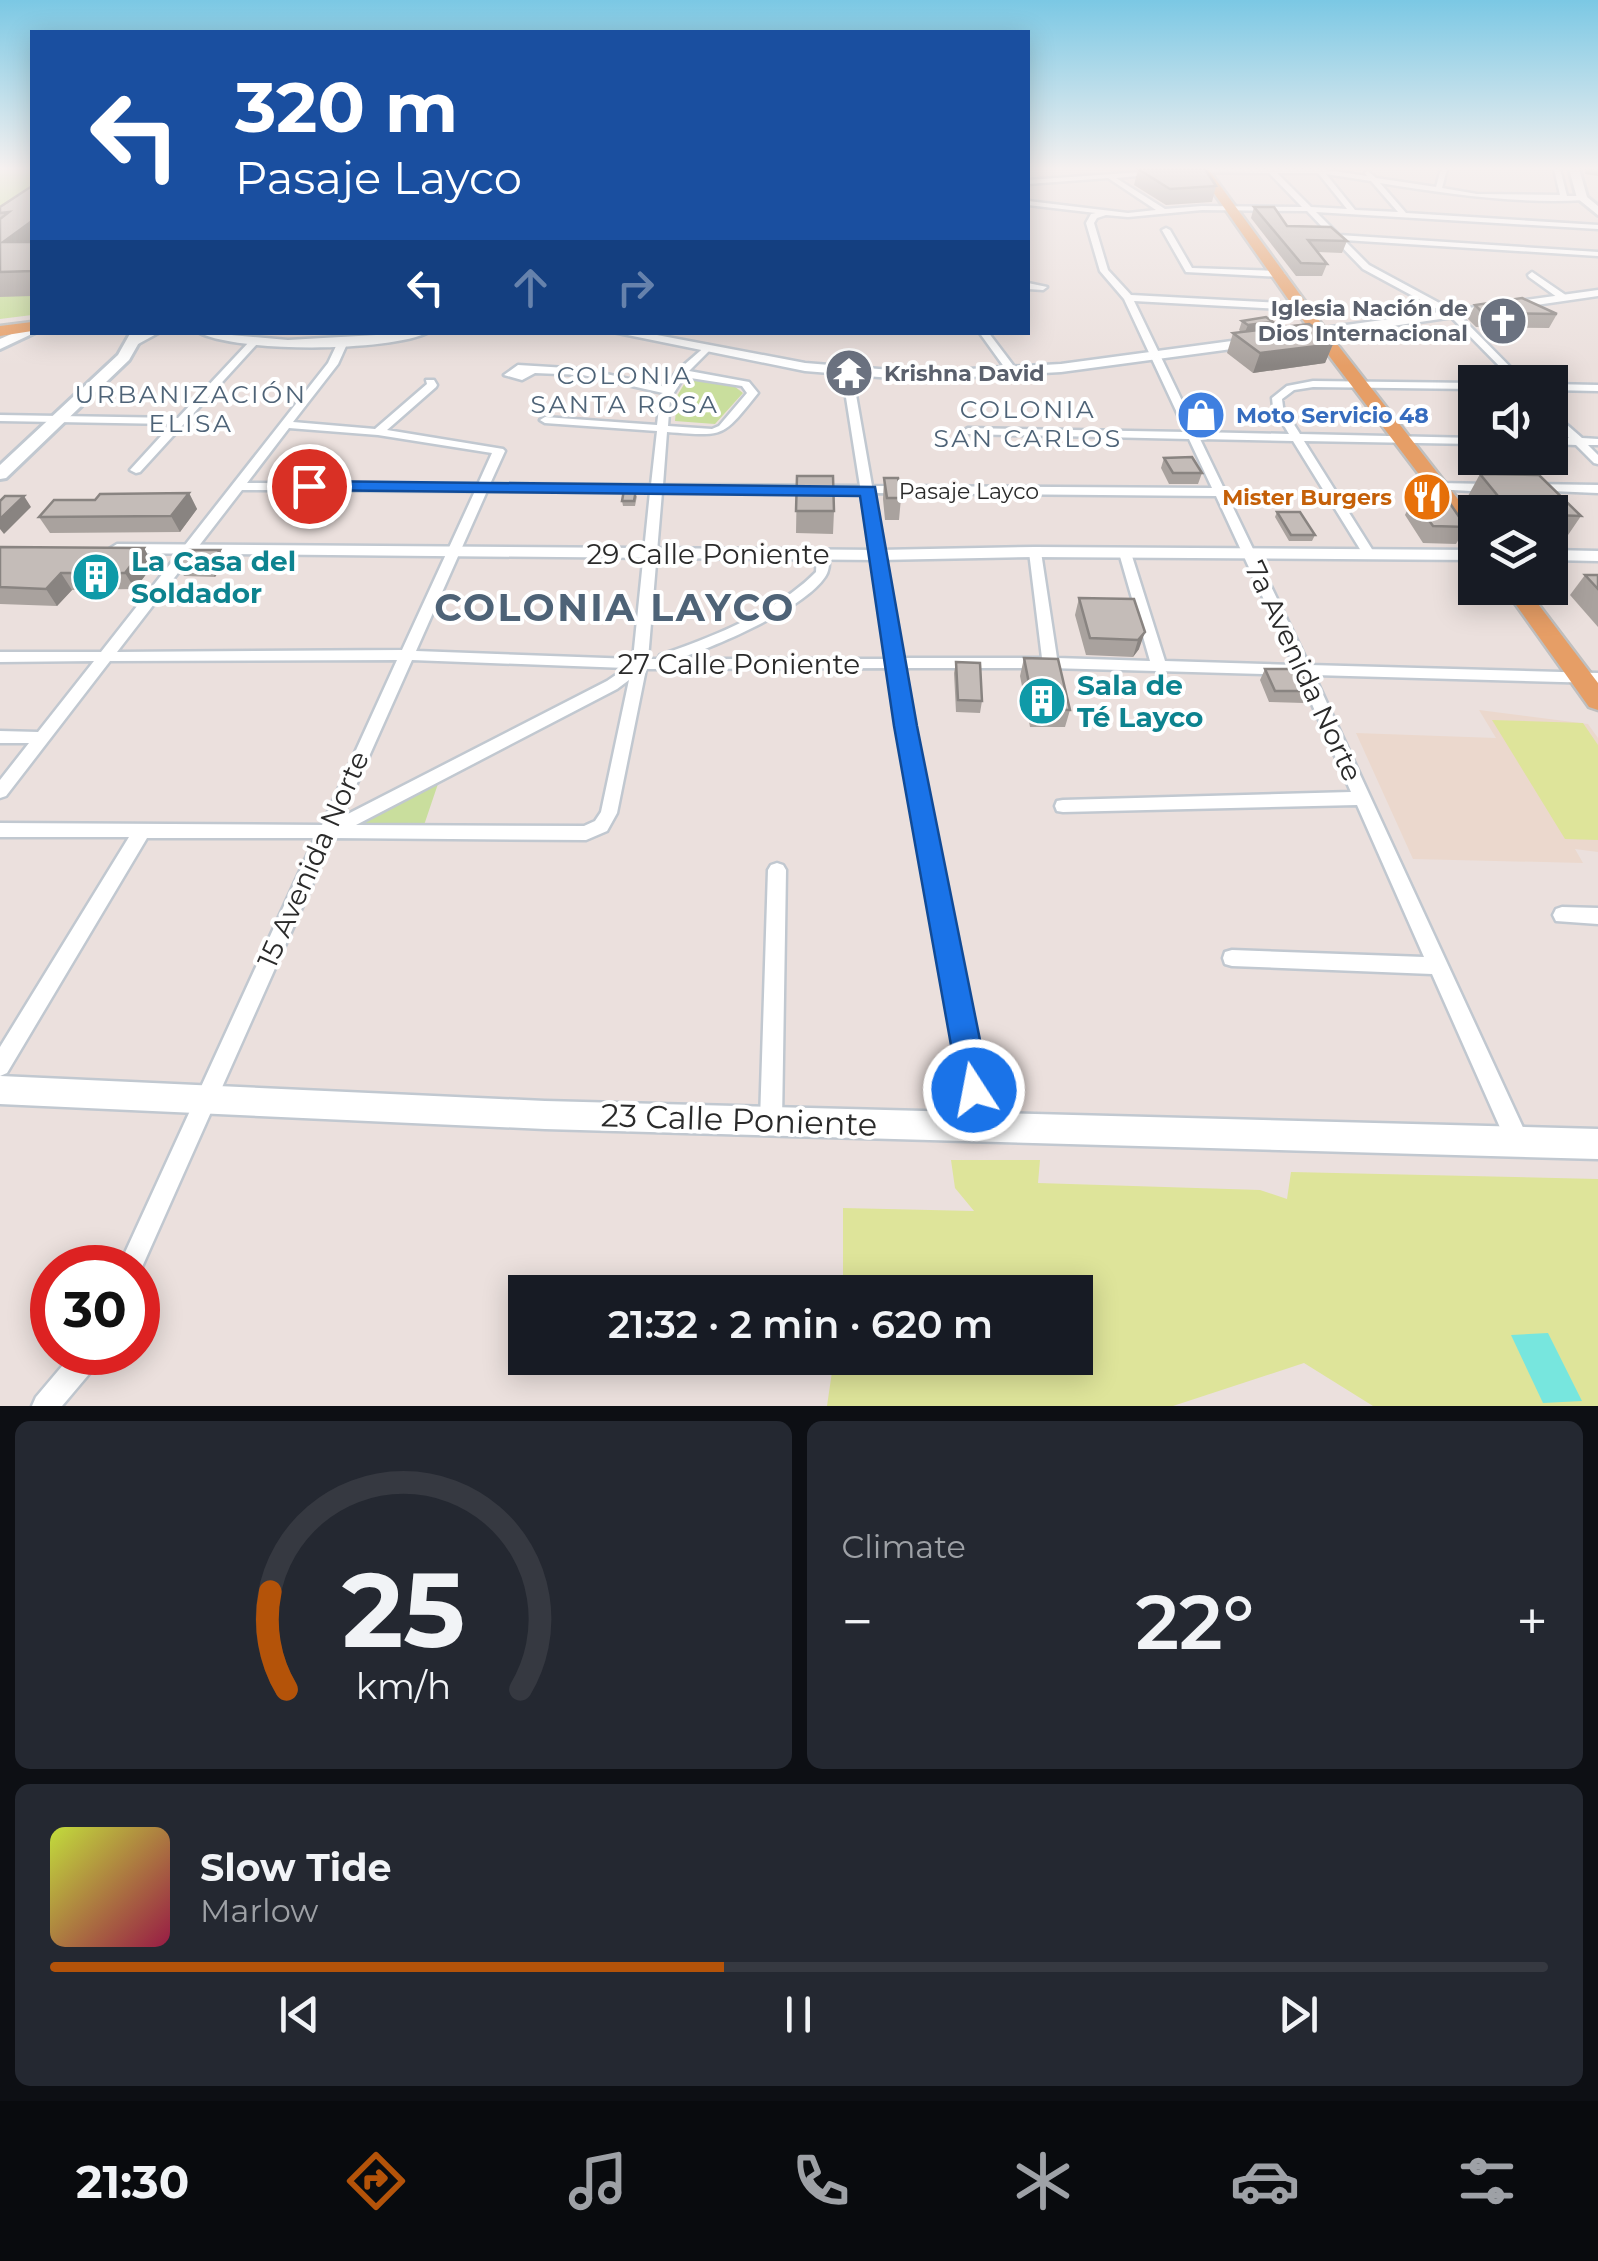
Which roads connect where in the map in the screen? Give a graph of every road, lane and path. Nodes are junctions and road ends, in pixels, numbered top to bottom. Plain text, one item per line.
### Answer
1 (1093, 235) edge
2 (1169, 235) edge
3 (1251, 235) edge
4 (1331, 235) edge
5 (1541, 235) edge
6 (1333, 237) junction
7 (1544, 238) dead end
8 (1598, 254) edge
9 (1280, 274) junction
10 (1532, 275) dead end
11 (1030, 286) edge
12 (1042, 287) dead end
13 (1598, 293) edge
14 (1128, 298) junction
15 (1564, 298) junction
16 (1302, 307) junction
17 (1453, 314) junction
18 (30, 318) edge
19 (0, 322) edge
20 (30, 329) edge
21 (1320, 333) junction
22 (216, 335) edge
23 (402, 335) edge
24 (636, 335) edge
25 (985, 335) edge
26 (136, 337) edge
27 (1288, 337) edge
28 (0, 339) edge
29 (1268, 340) edge
30 (252, 344) junction
31 (342, 344) junction
32 (708, 348) junction
33 (1152, 354) junction
34 (1503, 365) edge
35 (530, 370) dead end
36 (847, 372) junction
37 (1014, 372) junction
38 (682, 373) junction
39 (430, 382) dead end
40 (1359, 385) junction
41 (1458, 386) edge
42 (1568, 388) edge
43 (1598, 388) edge
44 (668, 391) junction
45 (0, 418) edge
46 (61, 419) junction
47 (545, 420) dead end
48 (182, 421) junction
49 (286, 425) junction
50 (660, 428) junction
51 (1568, 431) edge
52 (378, 432) junction
53 (968, 432) dead end
54 (1193, 436) junction
55 (1297, 438) junction
56 (1403, 440) junction
57 (1458, 440) edge
58 (1568, 441) edge
59 (1578, 441) junction
60 (1598, 442) edge
61 (1598, 461) edge
62 (136, 470) dead end
63 (0, 473) edge
64 (239, 486) junction
65 (483, 487) junction
66 (1438, 487) junction
67 (654, 488) junction
68 (1598, 489) edge
69 (868, 490) junction
70 (1218, 492) junction
71 (1458, 513) edge
72 (95, 548) edge
73 (190, 549) junction
74 (454, 552) junction
75 (1035, 552) junction
76 (1124, 552) junction
77 (652, 553) junction
78 (823, 554) junction
79 (1250, 554) junction
80 (1369, 554) junction
81 (879, 555) junction
82 (1458, 555) edge
83 (1568, 556) edge
84 (1598, 556) edge
85 (1529, 605) edge
86 (108, 654) junction
87 (406, 655) junction
88 (0, 657) edge
89 (640, 664) junction
90 (895, 664) junction
91 (1050, 664) junction
92 (1159, 666) junction
93 (1304, 670) junction
94 (1589, 678) edge
95 (1598, 700) edge
96 (0, 738) edge
97 (43, 738) junction
98 (0, 792) edge
99 (1362, 798) junction
100 (1063, 806) dead end
101 (0, 830) edge
102 (142, 831) junction
103 (324, 834) junction
104 (776, 870) dead end
105 (1562, 916) dead end
106 (1598, 916) edge
107 (1232, 958) dead end
108 (1439, 966) junction
109 (0, 1066) edge
110 (0, 1090) edge
111 (204, 1102) junction
112 (771, 1121) junction
113 (982, 1127) junction
114 (1518, 1142) junction
115 (1598, 1144) edge
116 (140, 1245) edge
117 (71, 1375) edge
118 (45, 1406) edge

1 - 14 street, 7a Avenida Norte
2 - 9 street
3 - 9 main road
4 - 6 street
5 - 7 street
6 - 8 street
6 - 17 street
9 - 16 main road
10 - 15 street
11 - 12 street
13 - 15 street
14 - 16 street
14 - 33 street, 7a Avenida Norte
15 - 17 street
16 - 21 main road
17 - 21 street
17 - 34 street
18 - 19 main road
20 - 28 main road
21 - 27 street
21 - 40 main road
22 - 30 street
23 - 31 street
24 - 32 street
25 - 37 street
26 - 46 main road
29 - 33 street
30 - 31 street
30 - 48 street
31 - 49 street
32 - 36 street
32 - 38 street
33 - 37 street
33 - 54 street, 7a Avenida Norte
35 - 44 street
36 - 37 street
36 - 69 street
38 - 44 street
38 - 50 street
39 - 52 street
40 - 41 street
40 - 55 street
40 - 56 main road
42 - 43 street
44 - 50 street
45 - 46 street
46 - 48 street
46 - 63 main road
47 - 50 street
48 - 62 street
49 - 52 street
49 - 64 street
50 - 67 street
51 - 59 street
52 - 65 street, 15 Avenida Norte
53 - 54 street
54 - 55 street
54 - 70 street, 7a Avenida Norte
55 - 56 street
55 - 80 street
56 - 57 street
56 - 66 main road
58 - 59 street
59 - 60 street
59 - 61 street
64 - 65 street, Pasaje Layco
64 - 73 street
65 - 67 street, Pasaje Layco
65 - 74 street, 15 Avenida Norte
66 - 68 street
66 - 71 main road
67 - 69 street, Pasaje Layco
67 - 77 street
69 - 70 street, Pasaje Layco
69 - 81 street
70 - 79 street, 7a Avenida Norte
72 - 73 street, 29 Calle Poniente
73 - 74 street, 29 Calle Poniente
73 - 86 street
74 - 77 street, 29 Calle Poniente
74 - 87 street, 15 Avenida Norte
75 - 76 street, 29 Calle Poniente
75 - 81 street, 29 Calle Poniente
75 - 91 street
76 - 79 street, 29 Calle Poniente
76 - 92 street
77 - 78 street, 29 Calle Poniente
77 - 89 street
78 - 81 street, 29 Calle Poniente
78 - 89 street
79 - 80 street, 29 Calle Poniente
79 - 93 street, 7a Avenida Norte
80 - 82 street, 29 Calle Poniente
81 - 90 street
83 - 84 street
85 - 94 main road
86 - 87 street, 27 Calle Poniente
86 - 88 street, 27 Calle Poniente
86 - 97 street
87 - 89 street, 27 Calle Poniente
87 - 103 street, 15 Avenida Norte
89 - 90 street, 27 Calle Poniente
89 - 103 street
89 - 103 street
90 - 91 street, 27 Calle Poniente
90 - 113 street
91 - 92 street, 27 Calle Poniente
92 - 93 street, 27 Calle Poniente
93 - 94 street, 27 Calle Poniente
93 - 99 street, 7a Avenida Norte
94 - 95 main road
96 - 97 street
97 - 98 street
99 - 100 street
99 - 108 street, 7a Avenida Norte
101 - 102 street
102 - 103 street
102 - 109 street
103 - 111 street, 15 Avenida Norte
104 - 112 street
105 - 106 street
107 - 108 street
108 - 114 street, 7a Avenida Norte
110 - 111 street, 23 Calle Poniente
111 - 112 street, 23 Calle Poniente
111 - 116 street, 15 Avenida Norte
112 - 113 street, 23 Calle Poniente
113 - 114 street, 23 Calle Poniente
114 - 115 street, 23 Calle Poniente
117 - 118 street

